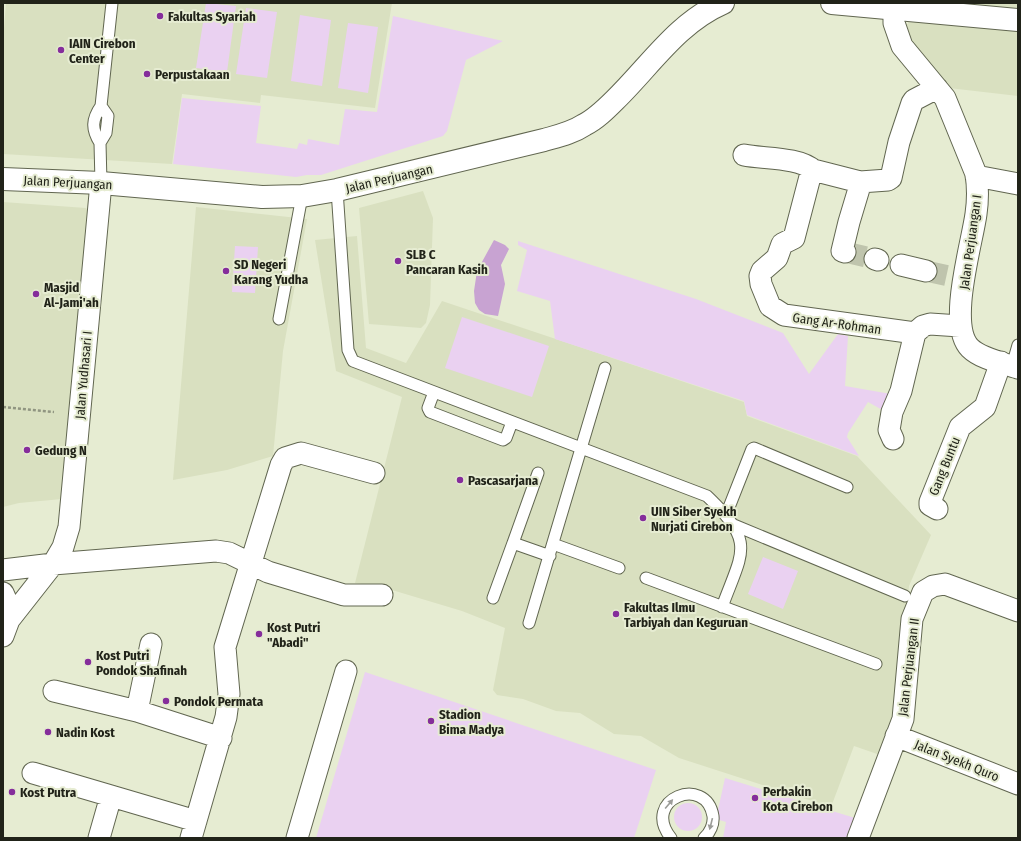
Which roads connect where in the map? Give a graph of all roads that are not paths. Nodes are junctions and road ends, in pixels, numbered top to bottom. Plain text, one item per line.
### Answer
1 (112, 3) edge
2 (721, 3) edge
3 (832, 3) edge
4 (901, 7) edge
5 (1018, 20) edge
6 (938, 88) junction
7 (744, 155) dead end
8 (812, 169) junction
9 (976, 176) junction
10 (3, 179) edge
11 (861, 182) junction
12 (101, 183) junction
13 (1018, 184) edge
14 (338, 190) junction
15 (302, 196) junction
16 (845, 252) dead end
17 (901, 265) dead end
18 (926, 271) tunnel mouth
19 (279, 319) dead end
20 (960, 326) junction
21 (915, 333) junction
22 (1018, 345) edge
23 (1010, 365) edge
24 (605, 368) dead end
25 (434, 392) junction
26 (512, 422) junction
27 (893, 439) dead end
28 (581, 448) junction
29 (374, 473) dead end
30 (538, 473) dead end
31 (847, 487) dead end
32 (937, 509) dead end
33 (726, 515) junction
34 (734, 525) junction
35 (513, 543) junction
36 (553, 544) junction
37 (550, 556) junction
38 (251, 563) junction
39 (53, 564) junction
40 (619, 568) dead end
41 (3, 570) edge
42 (646, 578) dead end
43 (3, 593) edge
44 (382, 595) dead end
45 (905, 596) dead end
46 (493, 598) dead end
47 (722, 607) junction
48 (1018, 611) edge
49 (529, 622) dead end
50 (5, 630) edge
51 (151, 644) dead end
52 (876, 664) dead end
53 (346, 671) dead end
54 (54, 692) dead end
55 (137, 712) junction
56 (896, 736) junction
57 (220, 738) junction
58 (33, 773) dead end
59 (1018, 784) edge
60 (111, 796) junction
61 (194, 829) edge
62 (666, 836) edge
63 (99, 838) edge
64 (297, 838) edge
65 (704, 838) edge
66 (858, 838) edge

1 - 12 lane
2 - 14 street, Jalan Perjuangan
3 - 4 street
4 - 5 street
4 - 6 street, Jalan Perjuangan I
6 - 9 street, Jalan Perjuangan I
6 - 11 street
7 - 8 street
8 - 11 street
8 - 21 street, Gang Ar-Rohman
9 - 13 street
9 - 20 street, Jalan Perjuangan I
10 - 12 street, Jalan Perjuangan
11 - 16 street
12 - 15 street, Jalan Perjuangan
12 - 39 street, Jalan Yudhasari I
14 - 15 street, Jalan Perjuangan
14 - 25 lane
15 - 19 lane
17 - 18 street
20 - 21 street
20 - 23 street, Jalan Perjuangan I
21 - 27 street
22 - 23 lane
23 - 32 street, Gang Buntu
24 - 28 lane
25 - 26 lane
25 - 26 lane
26 - 28 lane
28 - 33 lane
28 - 36 lane
29 - 38 street
30 - 35 lane
31 - 33 lane
33 - 34 lane
34 - 45 lane
34 - 47 lane
35 - 37 lane
35 - 46 lane
36 - 37 lane
36 - 40 lane
37 - 49 lane
38 - 39 street
38 - 44 street
38 - 57 street
39 - 41 street
39 - 50 street, Jalan Yudhasari I
42 - 47 lane
43 - 50 street
47 - 52 lane
48 - 56 street, Jalan Perjuangan II
51 - 55 street
53 - 64 street
54 - 55 street
55 - 57 street
56 - 59 street, Jalan Syekh Quro
56 - 66 street, Jalan Perjuangan II
57 - 61 street
58 - 60 street
60 - 61 street
60 - 63 street
62 -> 65 lane

